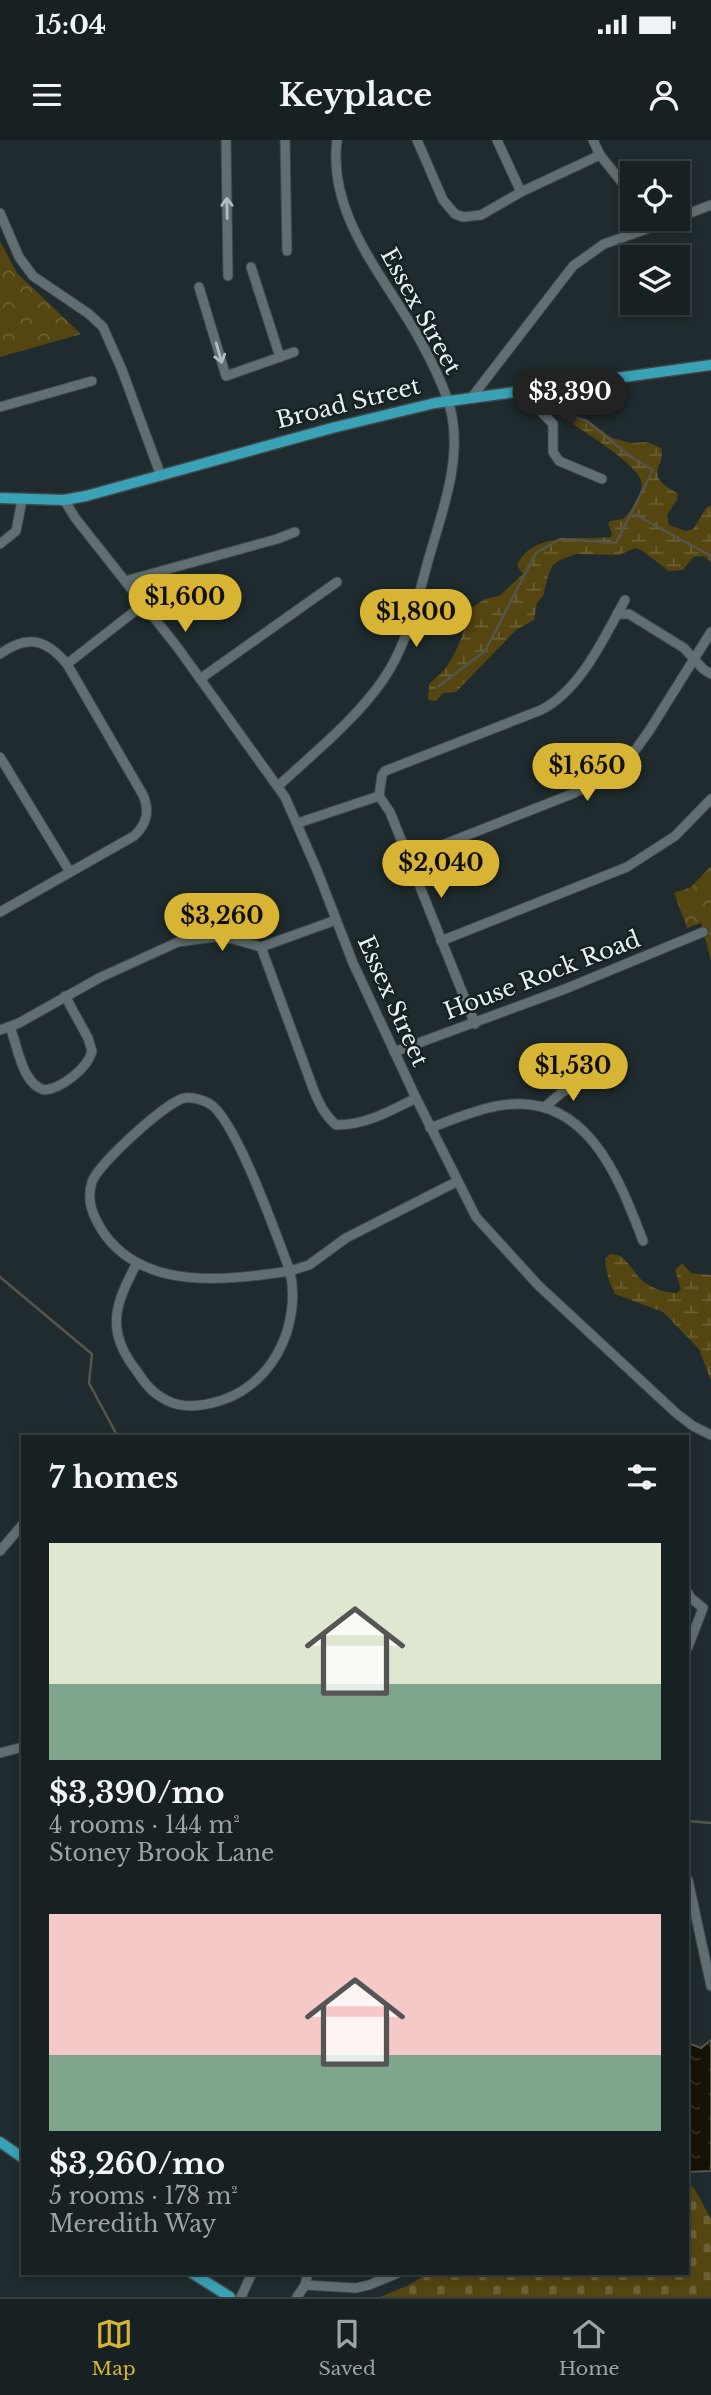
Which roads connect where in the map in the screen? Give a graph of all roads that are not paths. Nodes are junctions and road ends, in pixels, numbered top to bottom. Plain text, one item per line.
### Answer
1 (226, 140) edge
2 (285, 140) edge
3 (337, 140) edge
4 (417, 140) edge
5 (497, 140) edge
6 (593, 140) edge
7 (600, 155) junction
8 (620, 180) edge
9 (521, 192) junction
10 (711, 205) edge
11 (690, 213) edge
12 (0, 214) edge
13 (633, 231) edge
14 (287, 251) dead end
15 (251, 267) dead end
16 (228, 276) dead end
17 (200, 287) dead end
18 (294, 352) dead end
19 (280, 358) junction
20 (711, 365) edge
21 (92, 380) dead end
22 (521, 391) junction
23 (472, 397) junction
24 (448, 401) junction
25 (0, 407) edge
26 (161, 476) junction
27 (602, 479) dead end
28 (0, 498) edge
29 (22, 499) junction
30 (64, 500) junction
31 (295, 532) dead end
32 (0, 544) edge
33 (125, 581) junction
34 (337, 582) dead end
35 (625, 600) dead end
36 (144, 604) junction
37 (617, 614) junction
38 (711, 632) edge
39 (0, 654) edge
40 (695, 659) junction
41 (68, 664) junction
42 (711, 674) edge
43 (200, 679) junction
44 (0, 757) edge
45 (278, 786) junction
46 (379, 796) junction
47 (711, 799) edge
48 (298, 823) junction
49 (409, 858) junction
50 (70, 873) junction
51 (0, 912) edge
52 (336, 920) junction
53 (703, 932) dead end
54 (441, 942) junction
55 (261, 947) junction
56 (65, 996) junction
57 (474, 1024) junction
58 (10, 1027) junction
59 (0, 1030) edge
60 (394, 1052) junction
61 (593, 1075) dead end
62 (416, 1098) junction
63 (545, 1107) junction
64 (430, 1128) junction
65 (456, 1182) junction
66 (643, 1241) dead end
67 (137, 1263) junction
68 (290, 1271) junction
69 (693, 1426) junction
70 (688, 1435) edge
71 (711, 1435) edge
72 (21, 1526) edge
73 (0, 1551) edge
74 (689, 1597) edge
75 (707, 1607) edge
76 (689, 1645) edge
77 (21, 1747) edge
78 (0, 1753) edge
79 (689, 1885) edge
80 (711, 1986) edge
81 (0, 2142) edge
82 (21, 2157) edge
83 (195, 2275) edge
84 (251, 2275) edge
85 (308, 2275) edge
86 (393, 2275) edge
87 (305, 2286) junction
88 (230, 2297) edge
89 (241, 2297) edge
90 (297, 2297) edge

16 -> 1 street
2 - 14 street
3 - 24 street, Essex Street
4 - 9 street
5 - 9 street
6 - 7 street
7 - 8 street
7 - 9 street
10 - 11 street
12 - 26 street
13 - 23 street
15 - 19 street
17 -> 19 street
18 - 19 street
20 - 22 main road, Broad Street
21 - 25 street
22 - 23 main road, Broad Street
22 - 27 street
23 - 24 main road, Broad Street
24 - 26 main road, Broad Street
24 - 45 street, Essex Street
26 - 30 main road, Broad Street
28 - 29 main road, Broad Street
29 - 30 main road, Broad Street
29 - 32 street
30 - 33 street
31 - 33 street
33 - 36 street
34 - 43 street
35 - 37 street
36 - 41 street
36 - 43 street
37 - 40 street
37 - 46 street
38 - 40 street
39 - 41 street
40 - 42 street
40 - 49 street
41 - 50 street
43 - 45 street
44 - 50 street
45 - 48 street, Essex Street
46 - 48 street
46 - 49 street
47 - 54 street
48 - 52 street, Essex Street
49 - 54 street
50 - 51 street
52 - 55 street
52 - 60 street, Essex Street
53 - 57 street, House Rock Road
54 - 57 street
55 - 56 street
55 - 62 street
56 - 58 street
56 - 58 street
57 - 60 street, House Rock Road
58 - 59 street
60 - 62 street, Essex Street
61 - 63 street
62 - 64 street, Essex Street
63 - 64 street
63 - 66 street
64 - 65 street, Essex Street
65 - 68 street
65 - 69 street, Essex Street
67 - 68 street
67 - 68 street
67 - 68 street
69 - 70 street
69 - 71 street, Essex Street
72 - 73 street
74 - 75 street
75 - 76 street
77 - 78 street
79 - 80 street
81 - 82 main road
83 - 88 main road
84 - 89 street
85 - 87 street
86 - 87 street
87 - 90 street

